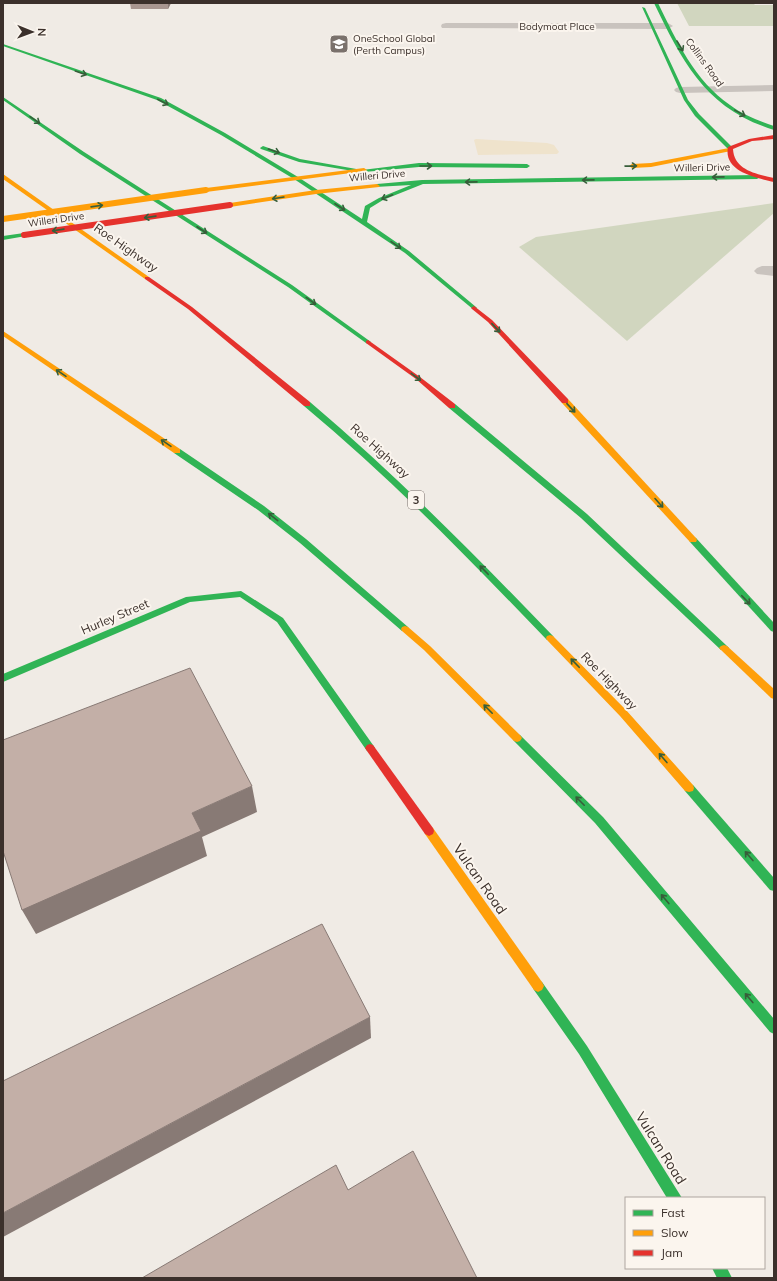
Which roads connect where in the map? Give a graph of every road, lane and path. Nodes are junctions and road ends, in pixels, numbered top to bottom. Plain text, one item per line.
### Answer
1 (641, 3) edge
2 (656, 3) edge
3 (446, 26) dead end
4 (652, 26) junction
5 (668, 26) junction
6 (3, 45) edge
7 (774, 88) edge
8 (680, 90) junction
9 (710, 90) junction
10 (3, 98) edge
11 (774, 128) edge
12 (224, 134) junction
13 (774, 137) edge
14 (729, 149) junction
15 (536, 166) dead end
16 (620, 166) dead end
17 (359, 170) junction
18 (3, 176) edge
19 (757, 177) junction
20 (296, 178) junction
21 (774, 180) edge
22 (422, 182) junction
23 (316, 192) junction
24 (3, 219) edge
25 (364, 222) junction
26 (3, 238) edge
27 (3, 325) edge
28 (3, 333) edge
29 (23, 347) junction
30 (241, 594) joint
31 (774, 629) edge
32 (3, 678) edge
33 (774, 695) edge
34 (774, 886) edge
35 (774, 1028) edge
36 (674, 1197) edge
37 (719, 1269) edge
38 (725, 1278) edge

1 - 4 main road
2 - 5 main road, Collins Road
3 - 4 street, Bodymoat Place
4 - 5 street, Bodymoat Place
4 - 8 main road
5 -> 9 main road, Collins Road
6 -> 12 main road
7 - 9 street
8 - 9 street
8 - 14 main road
9 -> 11 main road, Collins Road
10 -> 33 main road
12 -> 17 main road
12 - 20 main road
13 - 14 main road, Willeri Drive
16 -> 14 main road, Willeri Drive
14 - 19 main road, Willeri Drive
17 -> 15 main road, Willeri Drive
17 - 20 main road, Willeri Drive
34 -> 18 main road, Roe Highway / 3
19 - 21 main road, Willeri Drive
19 -> 22 main road, Willeri Drive
20 - 23 main road
24 -> 20 main road, Willeri Drive, bridge
22 - 23 main road, Willeri Drive
22 -> 25 main road
23 -> 25 main road
23 -> 26 main road, Willeri Drive, bridge
25 -> 31 main road
27 - 29 main road
28 - 29 main road
35 -> 29 main road
30 - 32 main road, Hurley Street
30 - 36 main road, Vulcan Road
37 - 38 main road

